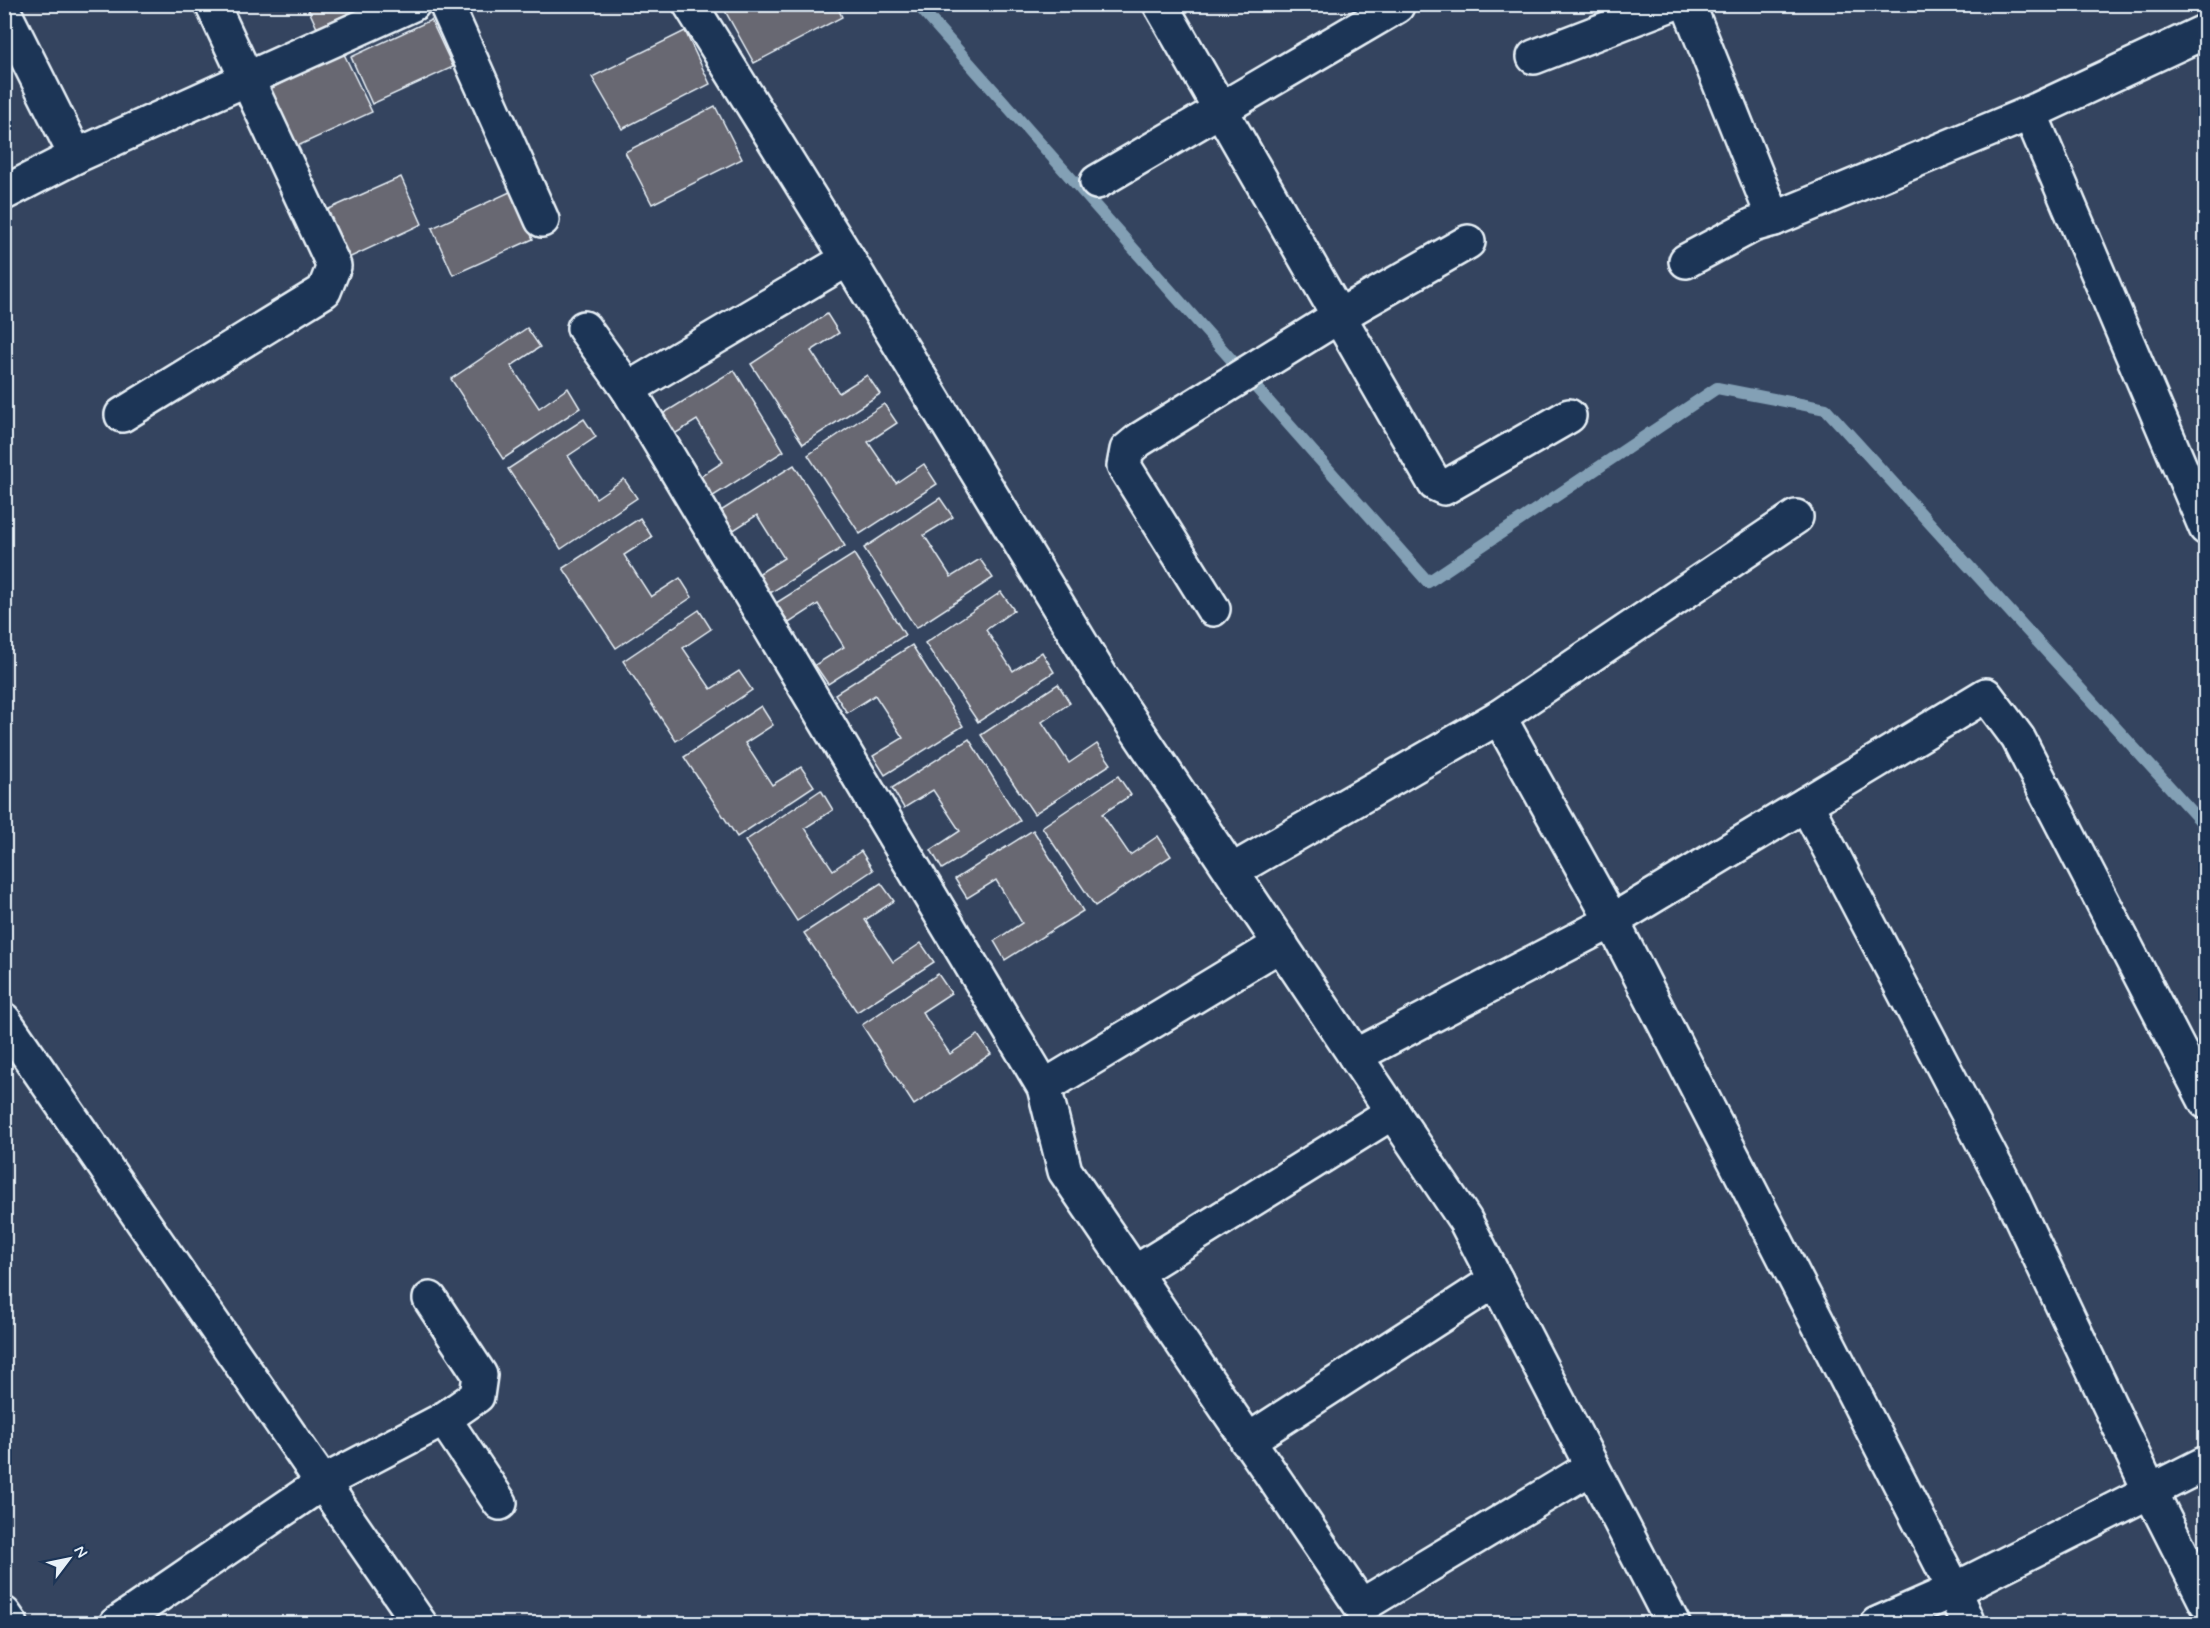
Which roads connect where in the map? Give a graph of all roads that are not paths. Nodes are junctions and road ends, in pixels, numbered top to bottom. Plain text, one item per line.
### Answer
1 (212, 4) edge
2 (413, 4) edge
3 (446, 4) edge
4 (690, 4) edge
5 (1160, 4) edge
6 (1671, 4) edge
7 (1688, 4) edge
8 (1397, 6) dead end
9 (4, 12) edge
10 (2205, 31) edge
11 (1534, 57) dead end
12 (248, 80) junction
13 (1221, 110) junction
14 (2030, 113) junction
15 (76, 156) junction
16 (1097, 182) dead end
17 (4, 193) edge
18 (1774, 219) junction
19 (542, 220) dead end
20 (1468, 242) dead end
21 (848, 259) junction
22 (1686, 261) dead end
23 (1339, 316) junction
24 (584, 328) dead end
25 (628, 389) junction
26 (122, 416) dead end
27 (1569, 416) dead end
28 (1796, 517) dead end
29 (2205, 528) edge
30 (1213, 609) dead end
31 (1499, 717) junction
32 (1806, 804) junction
33 (1232, 871) junction
34 (1612, 921) junction
35 (1281, 944) junction
36 (4, 1020) edge
37 (1355, 1056) junction
38 (1044, 1087) junction
39 (2205, 1102) edge
40 (1393, 1112) junction
41 (1134, 1274) junction
42 (1496, 1280) junction
43 (430, 1299) dead end
44 (444, 1419) junction
45 (1248, 1441) junction
46 (2205, 1463) edge
47 (1592, 1467) junction
48 (322, 1483) junction
49 (2150, 1491) junction
50 (500, 1503) dead end
51 (1954, 1590) junction
52 (2205, 1602) edge
53 (4, 1614) edge
54 (11, 1623) edge
55 (116, 1623) edge
56 (420, 1623) edge
57 (1673, 1623) edge
58 (1877, 1623) edge
59 (1968, 1623) edge

1 - 12 street
2 - 12 street
3 - 19 street
4 - 21 street
5 - 13 street
6 - 11 street
7 - 18 street
8 - 13 street
9 - 15 street
10 - 14 street
12 - 15 street
12 - 26 street
13 - 16 street
13 - 23 street
14 - 18 street
14 - 29 street
15 - 17 street
18 - 22 street
20 - 23 street
21 - 25 street
21 - 33 street
23 - 27 street
23 - 30 street
24 - 25 street
25 - 38 street
28 - 31 street
31 - 33 street
31 - 34 street
32 - 34 street
32 - 39 street
32 - 49 street
33 - 35 street
34 - 37 street
34 - 51 street
35 - 37 street
35 - 38 street
36 - 48 street
37 - 40 street
38 - 41 street
40 - 41 street
40 - 42 street
41 - 45 street
42 - 45 street
42 - 47 street
43 - 44 street
44 - 48 street
44 - 50 street
45 - 47 street
46 - 49 street
47 - 57 street
48 - 55 street
48 - 56 street
49 - 51 street
49 - 52 street
51 - 58 street
51 - 59 street
53 - 54 street

